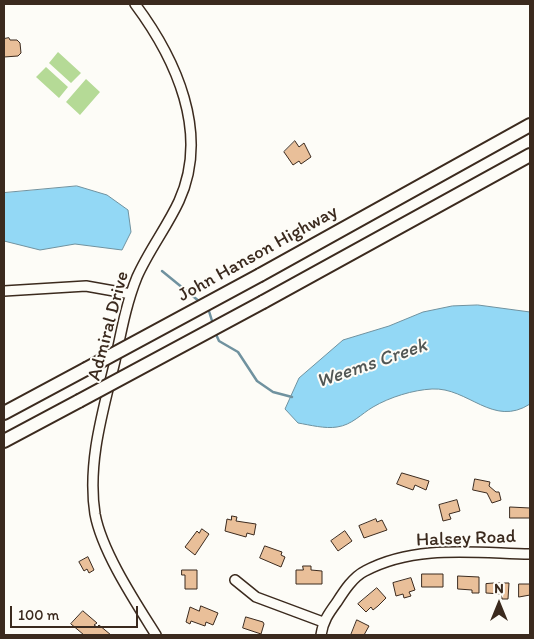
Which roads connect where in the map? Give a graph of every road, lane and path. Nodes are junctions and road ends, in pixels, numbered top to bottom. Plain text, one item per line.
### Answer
1 (136, 4) edge
2 (530, 125) edge
3 (530, 154) edge
4 (4, 291) edge
5 (131, 294) junction
6 (4, 413) edge
7 (4, 441) edge
8 (530, 554) edge
9 (235, 580) dead end
10 (323, 622) junction
11 (156, 635) edge
12 (321, 635) edge

1 - 5 street, Admiral Drive
2 - 6 highway, John Hanson Highway, bridge
3 - 7 highway, bridge
4 - 5 street
5 - 11 street, Admiral Drive
8 - 10 street, Halsey Road
9 - 10 street
10 - 12 street, Halsey Road

